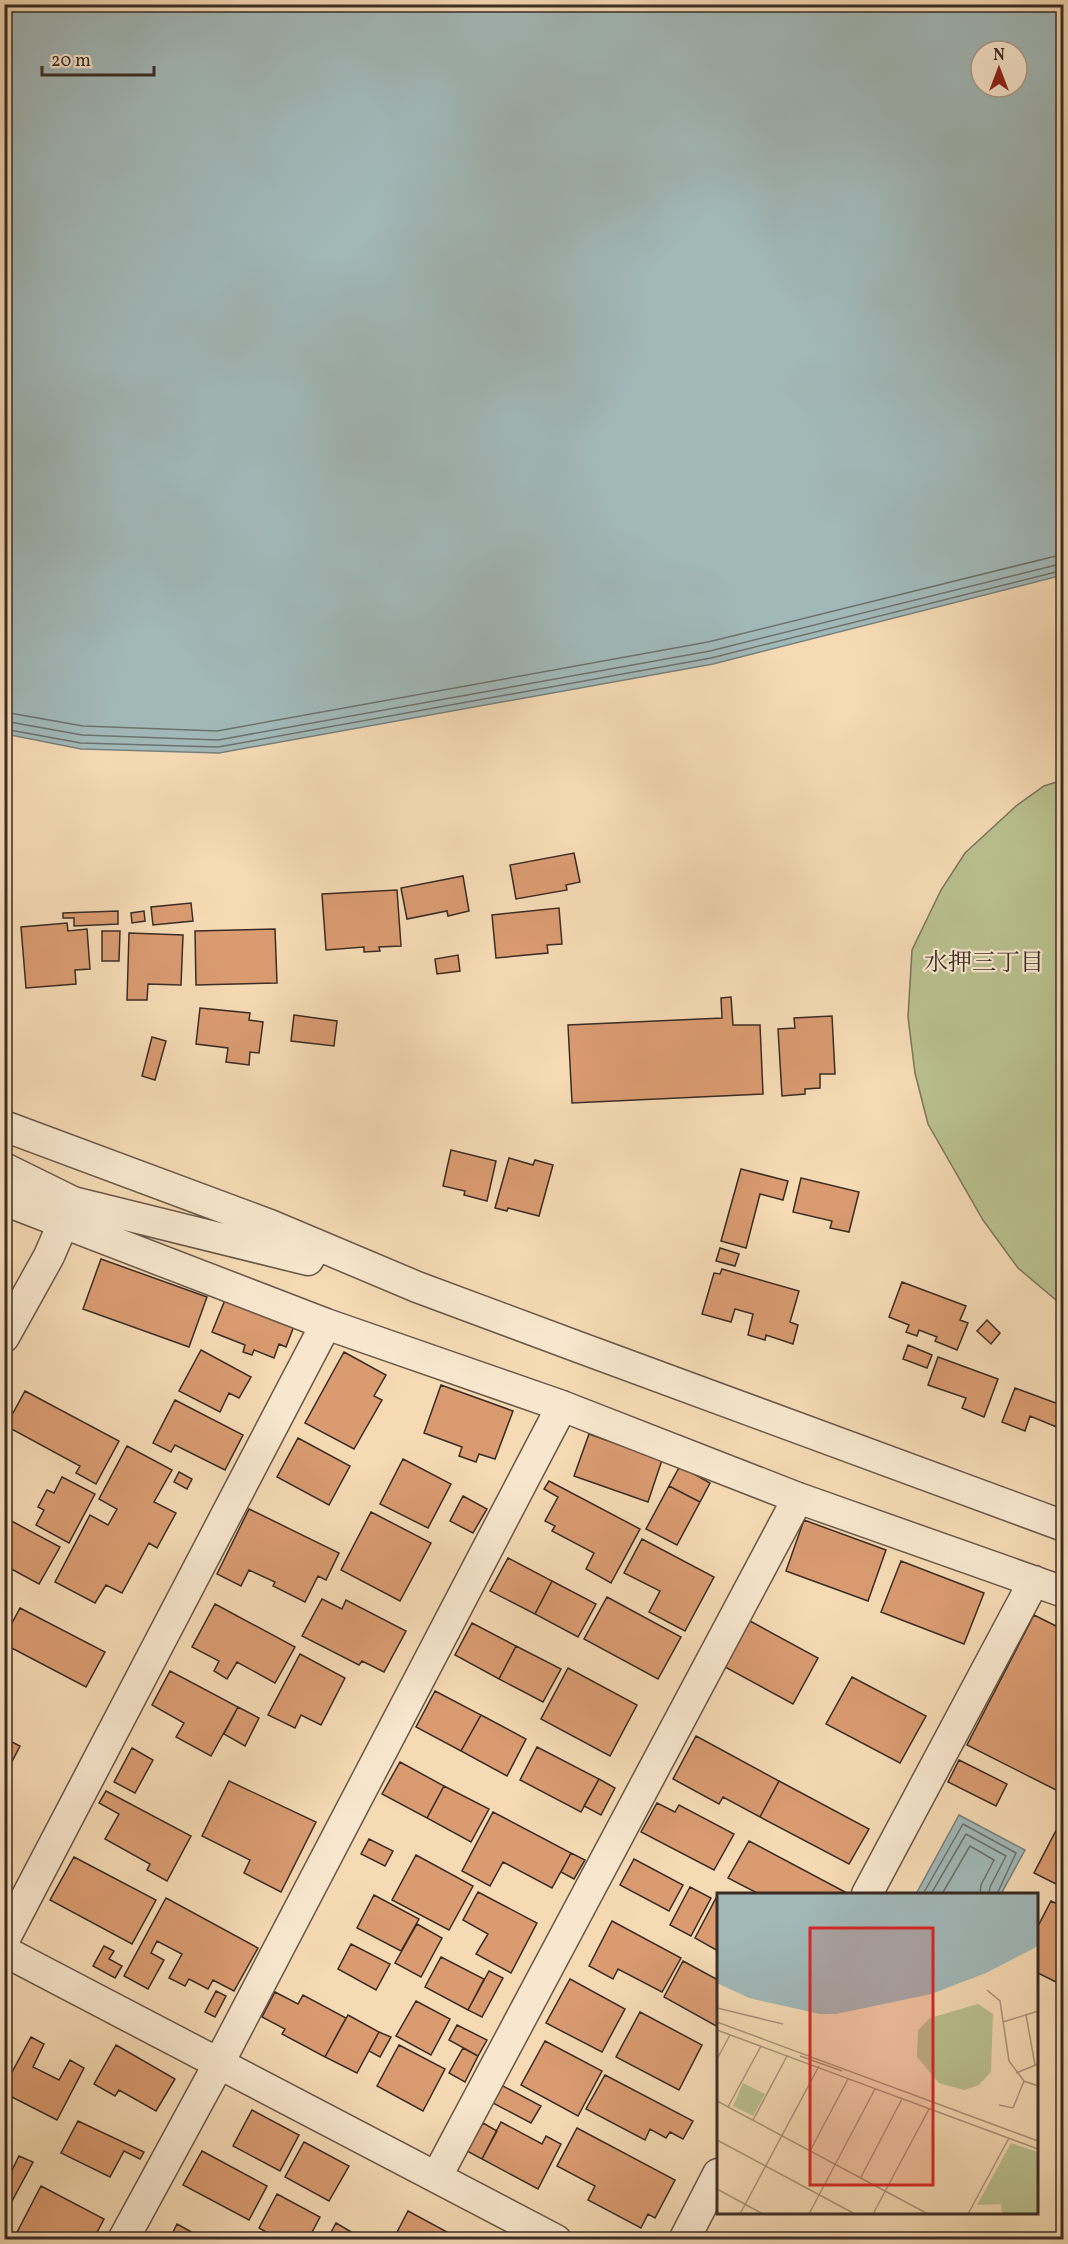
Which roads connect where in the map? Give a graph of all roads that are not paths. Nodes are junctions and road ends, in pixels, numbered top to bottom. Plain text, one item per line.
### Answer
1 (4, 1126) edge
2 (4, 1168) edge
3 (4, 1200) edge
4 (68, 1212) junction
5 (318, 1245) junction
6 (326, 1324) junction
7 (4, 1337) edge
8 (562, 1406) junction
9 (798, 1498) junction
10 (1064, 1526) edge
11 (1034, 1581) junction
12 (1064, 1592) edge
13 (868, 1893) edge
14 (4, 1940) edge
15 (4, 1951) edge
16 (219, 2063) junction
17 (437, 2176) junction
18 (717, 2176) edge
19 (123, 2240) edge
20 (556, 2240) edge
21 (684, 2240) edge

1 - 5 street
2 - 4 street
3 - 4 street
4 - 5 street
4 - 6 street
4 - 7 street
5 - 10 street
6 - 8 street
6 - 14 street
8 - 9 street
8 - 16 street
9 - 11 street
9 - 17 street
11 - 12 street
11 - 13 street
15 - 16 street
16 - 17 street
16 - 19 street
17 - 20 street
18 - 21 street

